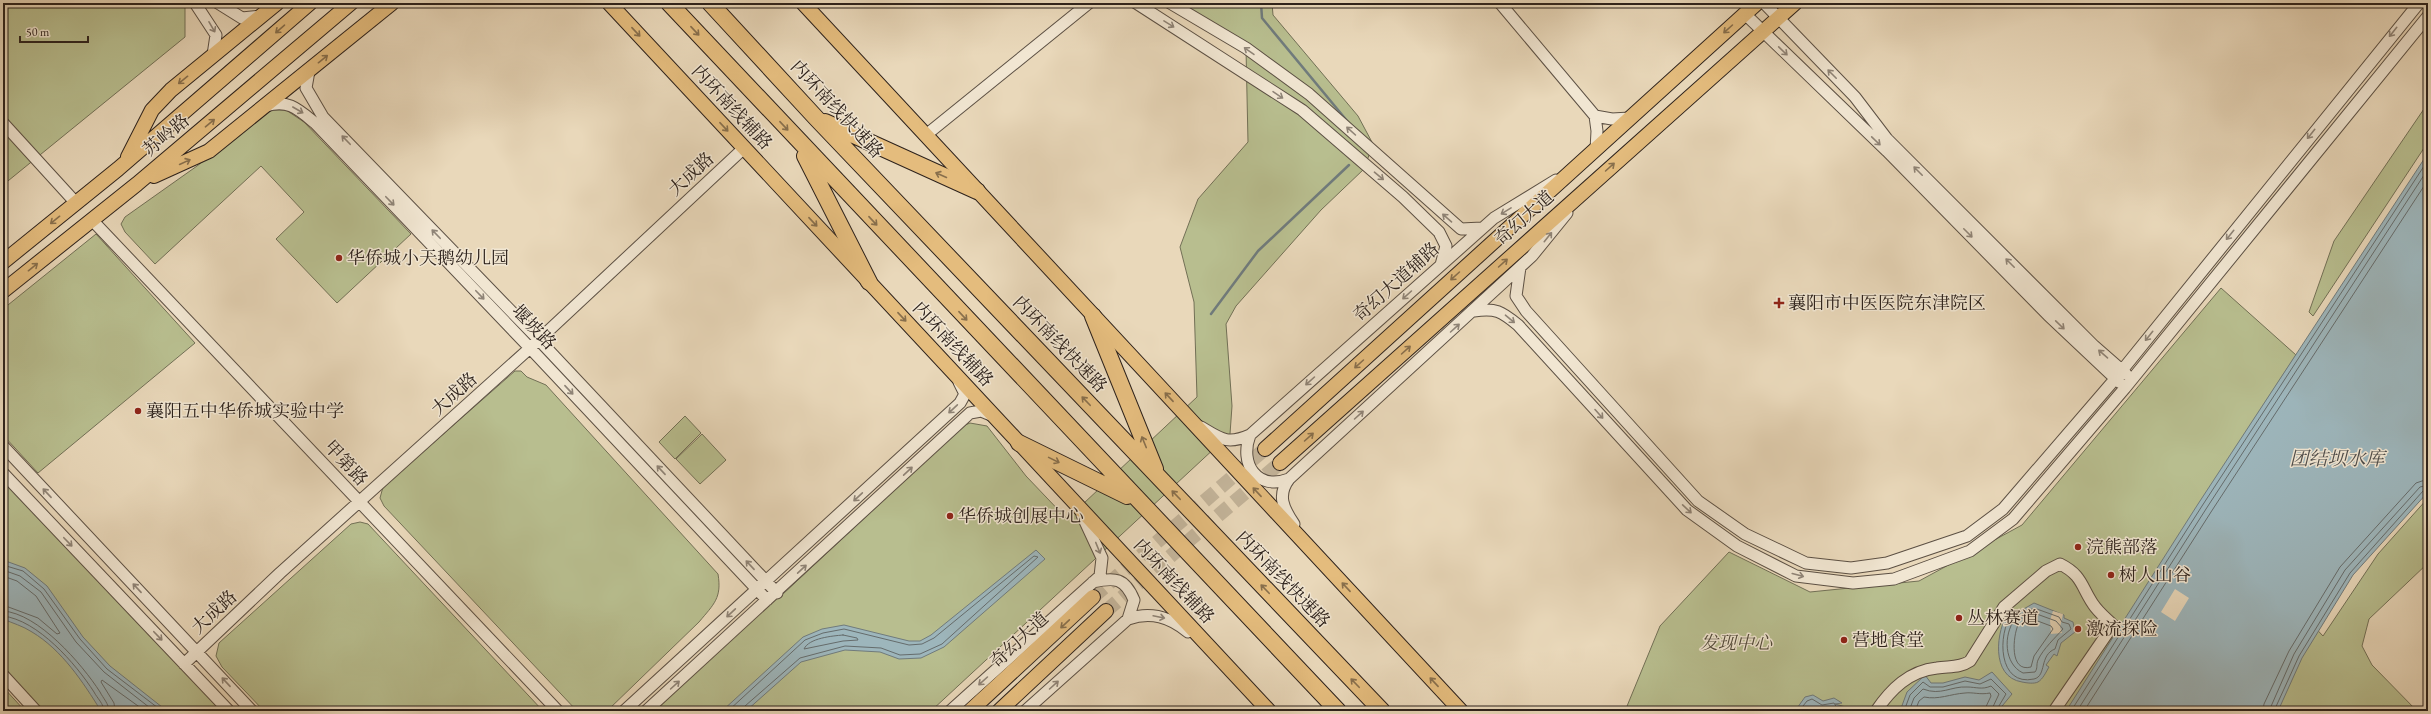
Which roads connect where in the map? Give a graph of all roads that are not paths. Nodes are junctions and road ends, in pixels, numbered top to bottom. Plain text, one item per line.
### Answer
1 (195, 3) edge
2 (218, 3) edge
3 (277, 3) edge
4 (310, 3) edge
5 (351, 3) edge
6 (392, 3) edge
7 (609, 3) edge
8 (669, 3) edge
9 (710, 3) edge
10 (803, 3) edge
11 (1089, 3) edge
12 (1136, 3) edge
13 (1170, 3) edge
14 (1500, 3) edge
15 (1757, 3) edge
16 (1764, 3) edge
17 (1795, 3) edge
18 (2418, 3) edge
19 (1745, 14) junction
20 (261, 16) junction
21 (2428, 16) edge
22 (1778, 19) junction
23 (1762, 31) junction
24 (213, 55) junction
25 (309, 71) junction
26 (262, 108) junction
27 (1595, 116) junction
28 (1630, 118) junction
29 (817, 119) junction
30 (3, 123) edge
31 (926, 135) junction
32 (797, 140) junction
33 (744, 148) junction
34 (1596, 150) junction
35 (1575, 168) junction
36 (118, 169) junction
37 (137, 184) junction
38 (1588, 187) junction
39 (977, 191) junction
40 (76, 203) junction
41 (92, 220) junction
42 (1482, 228) junction
43 (3, 262) edge
44 (1441, 265) junction
45 (1520, 267) junction
46 (870, 282) junction
47 (3, 292) edge
48 (1474, 311) junction
49 (1093, 316) junction
50 (539, 340) junction
51 (530, 348) junction
52 (2118, 374) junction
53 (957, 376) junction
54 (2133, 379) junction
55 (2125, 388) junction
56 (996, 418) junction
57 (1190, 419) junction
58 (1250, 435) junction
59 (1019, 443) junction
60 (3, 446) edge
61 (1265, 449) tunnel mouth
62 (1280, 463) tunnel mouth
63 (3, 473) edge
64 (1159, 478) junction
65 (1289, 479) junction
66 (1137, 500) junction
67 (1074, 501) junction
68 (360, 503) junction
69 (1313, 552) junction
70 (766, 581) junction
71 (1093, 582) junction
72 (757, 590) junction
73 (777, 593) junction
74 (1093, 597) tunnel mouth
75 (767, 600) junction
76 (1106, 611) tunnel mouth
77 (1128, 619) junction
78 (197, 651) junction
79 (1220, 659) junction
80 (184, 664) junction
81 (3, 675) edge
82 (36, 711) edge
83 (229, 711) edge
84 (252, 711) edge
85 (558, 711) edge
86 (624, 711) edge
87 (646, 711) edge
88 (950, 711) edge
89 (970, 711) edge
90 (999, 711) edge
91 (1025, 711) edge
92 (1269, 711) edge
93 (1338, 711) edge
94 (1382, 711) edge
95 (1461, 711) edge
96 (1876, 711) edge
97 (2054, 711) edge

1 -> 24 street
2 - 20 street
3 - 20 main road
4 -> 36 main road, 苏岭路
37 -> 5 main road, 苏岭路
25 -> 6 main road
7 -> 33 main road, 内环南线辅路
8 -> 32 highway
9 - 29 highway, 内环南线快速路
10 - 31 main road
11 - 31 street
12 -> 44 street
42 -> 13 street
14 - 27 street
15 - 19 main road, 奇幻大道
16 - 22 street
17 - 22 main road, 奇幻大道
18 -> 52 street
19 - 23 street
19 -> 28 main road, 奇幻大道
20 - 24 main road
21 - 54 street
22 - 23 main road, 奇幻大道
52 -> 22 street
38 -> 23 main road, 奇幻大道
23 -> 52 street
24 -> 36 main road
25 - 26 main road
50 -> 25 street, 堰坡路
37 -> 26 main road
26 -> 51 street, 堰坡路
27 - 28 street
27 - 34 street
28 - 34 main road, 奇幻大道
39 -> 29 highway
64 -> 29 highway, 内环南线快速路
30 - 40 street
31 - 39 main road
32 - 46 highway
32 -> 66 highway
33 -> 46 main road, 内环南线辅路
33 - 50 street, 大成路
34 - 35 main road, 奇幻大道
35 -> 42 street, 奇幻大道辅路
35 -> 61 main road, 奇幻大道
36 - 40 main road, 苏岭路
37 - 41 main road, 苏岭路
45 -> 38 street
62 -> 38 main road, 奇幻大道
39 - 49 main road
40 -> 43 main road, 苏岭路
47 -> 41 main road, 苏岭路
41 - 68 street, 甲第路
42 - 44 street, 奇幻大道辅路
44 -> 58 street, 奇幻大道辅路
45 - 48 street
45 - 52 street
46 -> 53 main road, 内环南线辅路
48 -> 55 street
65 -> 48 street
57 -> 49 main road
64 -> 49 highway
50 - 51 street, 大成路
70 -> 50 street, 堰坡路
51 - 68 street, 大成路
51 -> 72 street, 堰坡路
52 - 54 street
52 - 55 street
53 - 56 main road, 内环南线辅路
53 -> 70 street
54 - 55 street
56 - 59 main road, 内环南线辅路
73 -> 56 street
57 - 58 street, 奇幻大道辅路
69 -> 57 main road
58 - 65 street
59 -> 66 highway
59 - 67 main road, 内环南线辅路
78 -> 60 street
63 -> 80 street
94 -> 64 highway, 内环南线快速路
65 - 69 street
66 - 93 highway
67 -> 71 street
67 - 79 main road, 内环南线辅路
68 - 78 street, 大成路
68 - 85 street, 甲第路
95 -> 69 main road
70 - 72 street
70 - 73 street, 堰坡路
71 - 77 street
71 -> 88 street
72 - 75 street, 堰坡路
72 -> 86 street
73 - 75 street
74 -> 89 main road, 奇幻大道
87 -> 75 street
76 - 90 main road
77 -> 79 street
91 -> 77 street
78 - 80 street, 大成路
84 -> 78 street
79 - 92 main road, 内环南线辅路
80 - 83 street
81 - 82 street
96 - 97 street

